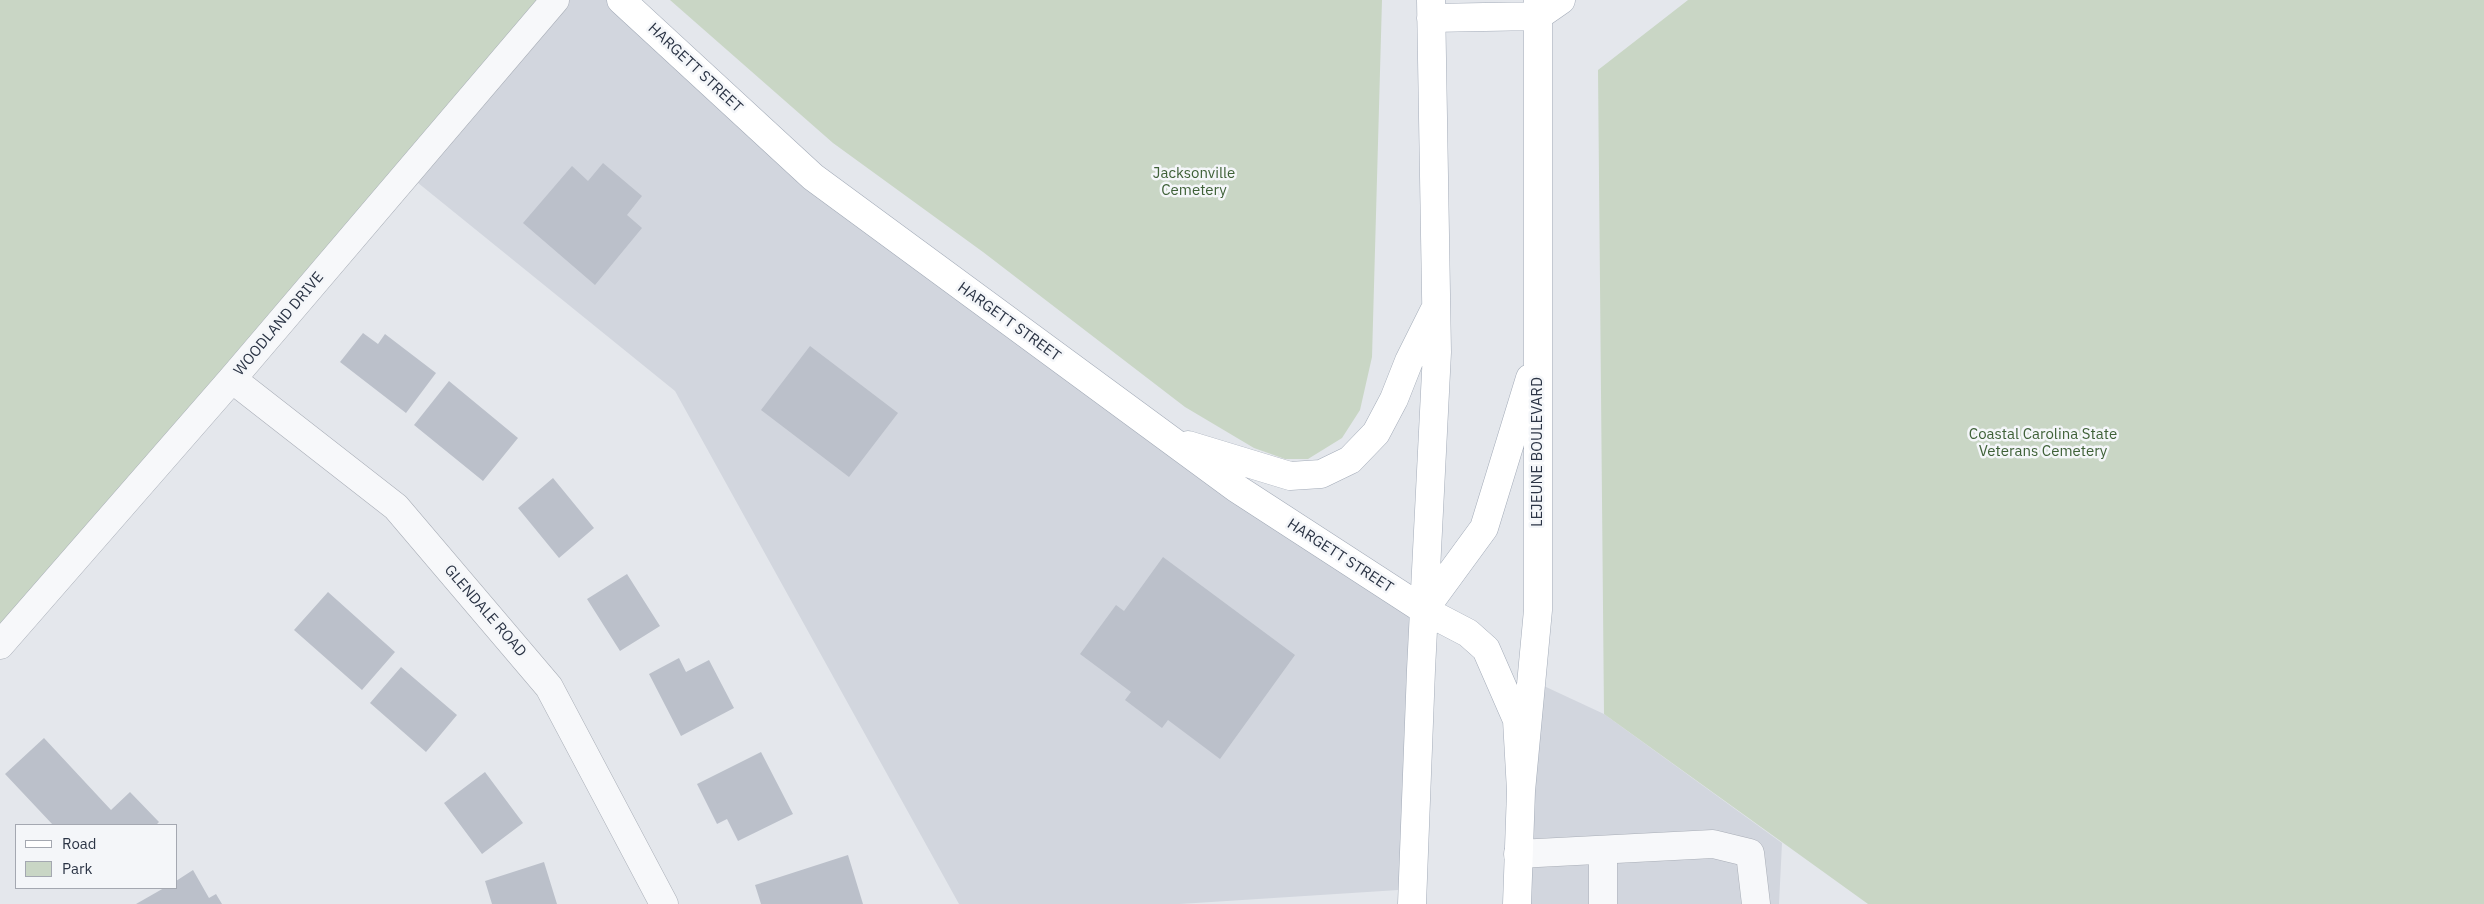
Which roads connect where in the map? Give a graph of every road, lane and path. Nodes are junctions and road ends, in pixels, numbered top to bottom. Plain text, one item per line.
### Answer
1 (555, 0) edge
2 (622, 0) edge
3 (1561, 0) edge
4 (1538, 8) edge
5 (1431, 9) edge
6 (1436, 308) junction
7 (1538, 353) junction
8 (232, 379) junction
9 (1170, 440) junction
10 (1424, 610) junction
11 (0, 645) edge
12 (1521, 791) junction
13 (1603, 850) junction
14 (1518, 854) junction
15 (1413, 899) edge
16 (664, 904) edge
17 (1517, 904) edge
18 (1603, 904) edge
19 (1756, 904) edge

1 - 8 street, WOODLAND DRIVE
2 - 9 main road, HARGETT STREET
3 - 4 main road
4 - 5 main road
4 - 7 main road, LEJEUNE BOULEVARD
5 - 6 main road
6 - 9 main road
6 - 10 main road
7 - 10 main road
7 - 12 main road, LEJEUNE BOULEVARD
8 - 11 street, WOODLAND DRIVE
8 - 16 street, GLENDALE ROAD
9 - 10 main road, HARGETT STREET
10 - 12 main road, HARGETT STREET
10 - 15 main road
12 - 14 main road, LEJEUNE BOULEVARD
13 - 14 street
13 - 18 street
13 - 19 street
14 - 17 main road, LEJEUNE BOULEVARD

